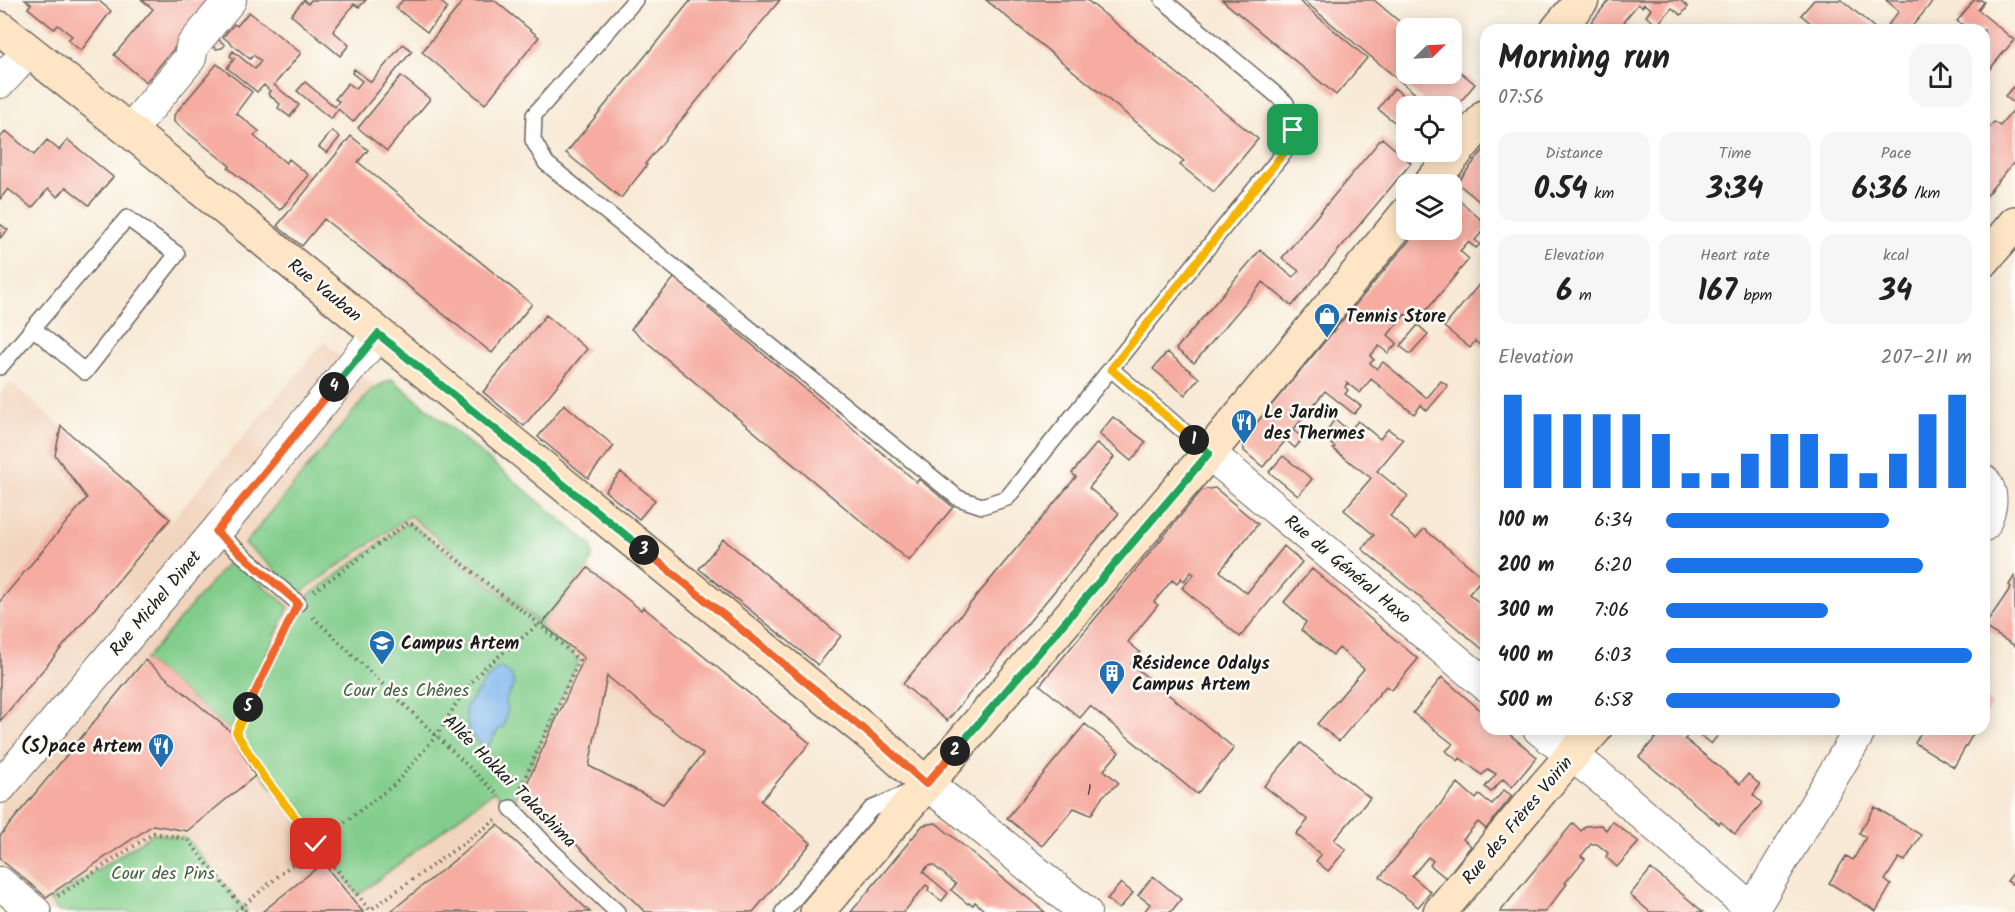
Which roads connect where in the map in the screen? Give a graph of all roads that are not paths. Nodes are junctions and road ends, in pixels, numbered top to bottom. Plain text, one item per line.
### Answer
1 (230, 0) edge
2 (636, 0) edge
3 (1163, 0) edge
4 (1582, 0) edge
5 (1562, 24) edge
6 (0, 28) edge
7 (29, 51) junction
8 (0, 82) edge
9 (1480, 123) edge
10 (130, 131) junction
11 (1438, 174) edge
12 (2015, 223) edge
13 (1396, 226) edge
14 (1990, 253) edge
15 (33, 328) junction
16 (378, 334) junction
17 (0, 368) edge
18 (1111, 369) junction
19 (1209, 453) junction
20 (1990, 492) edge
21 (1990, 508) edge
22 (216, 532) junction
23 (298, 603) road end
24 (1480, 680) edge
25 (1546, 735) edge
26 (1590, 735) edge
27 (1857, 735) edge
28 (1571, 756) junction
29 (926, 784) junction
30 (0, 787) edge
31 (512, 808) road end
32 (0, 882) edge
33 (1753, 911) edge
34 (35, 912) edge
35 (616, 912) edge
36 (783, 912) edge
37 (817, 912) edge
38 (1085, 912) edge
39 (1440, 912) edge

1 - 10 street
2 - 18 lane
3 - 18 lane
4 - 5 street
6 - 7 street, Rue Vauban
7 - 8 street
7 - 10 street, Rue Vauban
9 - 11 street
10 - 16 street, Rue Vauban
12 - 14 street
13 - 19 street
15 - 15 lane
15 - 17 lane
16 - 22 street, Rue Michel Dinet
16 - 29 street, Rue Vauban
18 - 19 lane
19 - 24 street, Rue du Général Haxo
19 - 29 street
20 - 21 street
22 - 23 lane
22 - 30 street, Rue Michel Dinet
25 - 28 street
26 - 28 street, Rue des Frères Voirin
27 - 33 street
28 - 33 street
28 - 39 street, Rue des Frères Voirin
29 - 36 lane
29 - 37 street
29 - 38 street
31 - 35 lane, Allée Hokkai Takashima
32 - 34 street

